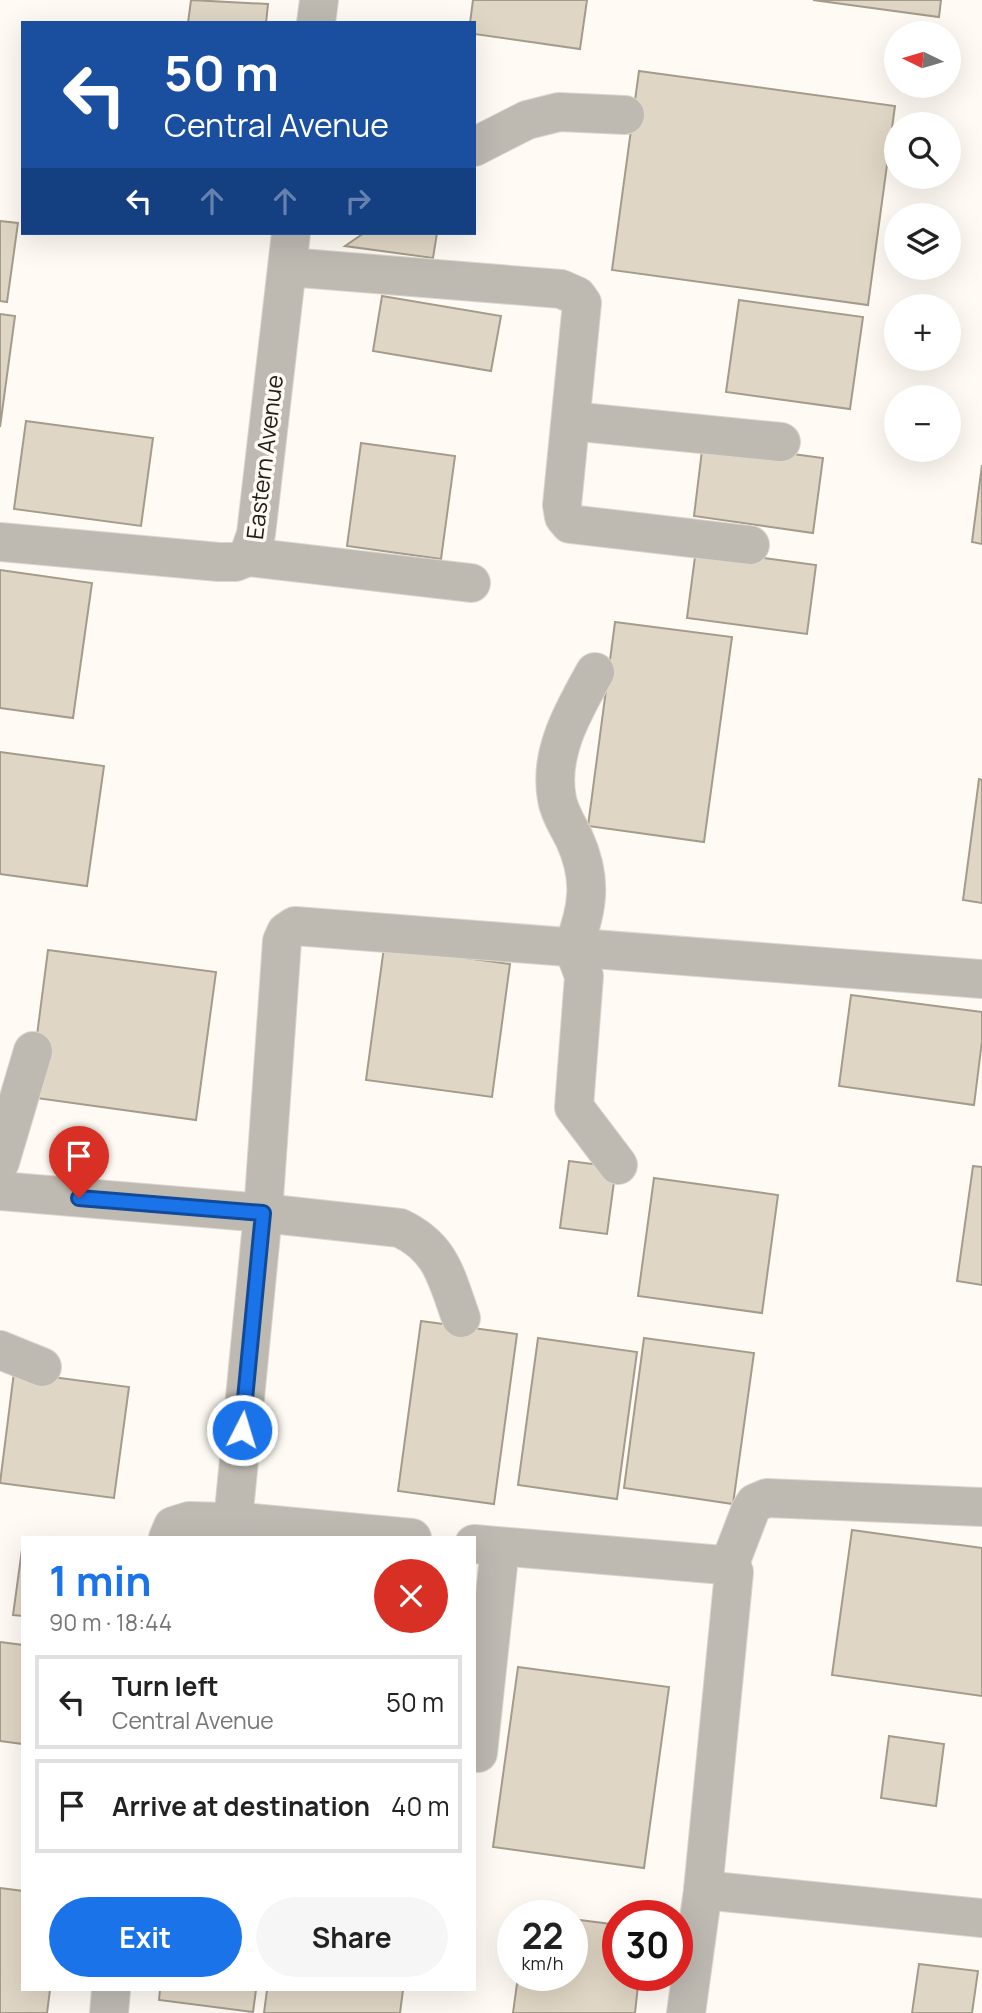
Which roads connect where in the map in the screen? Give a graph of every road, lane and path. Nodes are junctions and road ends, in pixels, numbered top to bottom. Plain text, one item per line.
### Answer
1 (319, 0) edge
2 (316, 21) edge
3 (625, 115) dead end
4 (476, 146) edge
5 (293, 243) edge
6 (572, 411) junction
7 (781, 434) dead end
8 (0, 542) edge
9 (750, 545) dead end
10 (248, 557) junction
11 (471, 583) dead end
12 (594, 672) dead end
13 (573, 947) junction
14 (982, 979) edge
15 (33, 1051) dead end
16 (0, 1162) edge
17 (618, 1165) dead end
18 (0, 1191) edge
19 (263, 1213) junction
20 (461, 1318) dead end
21 (0, 1350) edge
22 (42, 1367) dead end
23 (982, 1507) edge
24 (231, 1521) junction
25 (169, 1536) edge
26 (391, 1536) edge
27 (487, 1545) edge
28 (729, 1566) junction
29 (478, 1754) dead end
30 (703, 1890) junction
31 (980, 1913) edge
32 (111, 1991) edge
33 (108, 2013) edge
34 (686, 2013) edge

1 - 2 street
3 - 4 street
5 - 6 street
5 - 10 street, Eastern Avenue
6 - 7 street
6 - 9 street
8 - 10 street, Eastern Avenue
10 - 11 street
12 - 13 street
13 - 14 street
13 - 17 street
13 - 19 street
15 - 16 street
18 - 19 street
19 - 20 street
19 - 24 street
21 - 22 street
23 - 28 street
24 - 25 street
24 - 26 street
27 - 28 street
27 - 29 street
28 - 30 street
30 - 31 street
30 - 34 street
32 - 33 street

